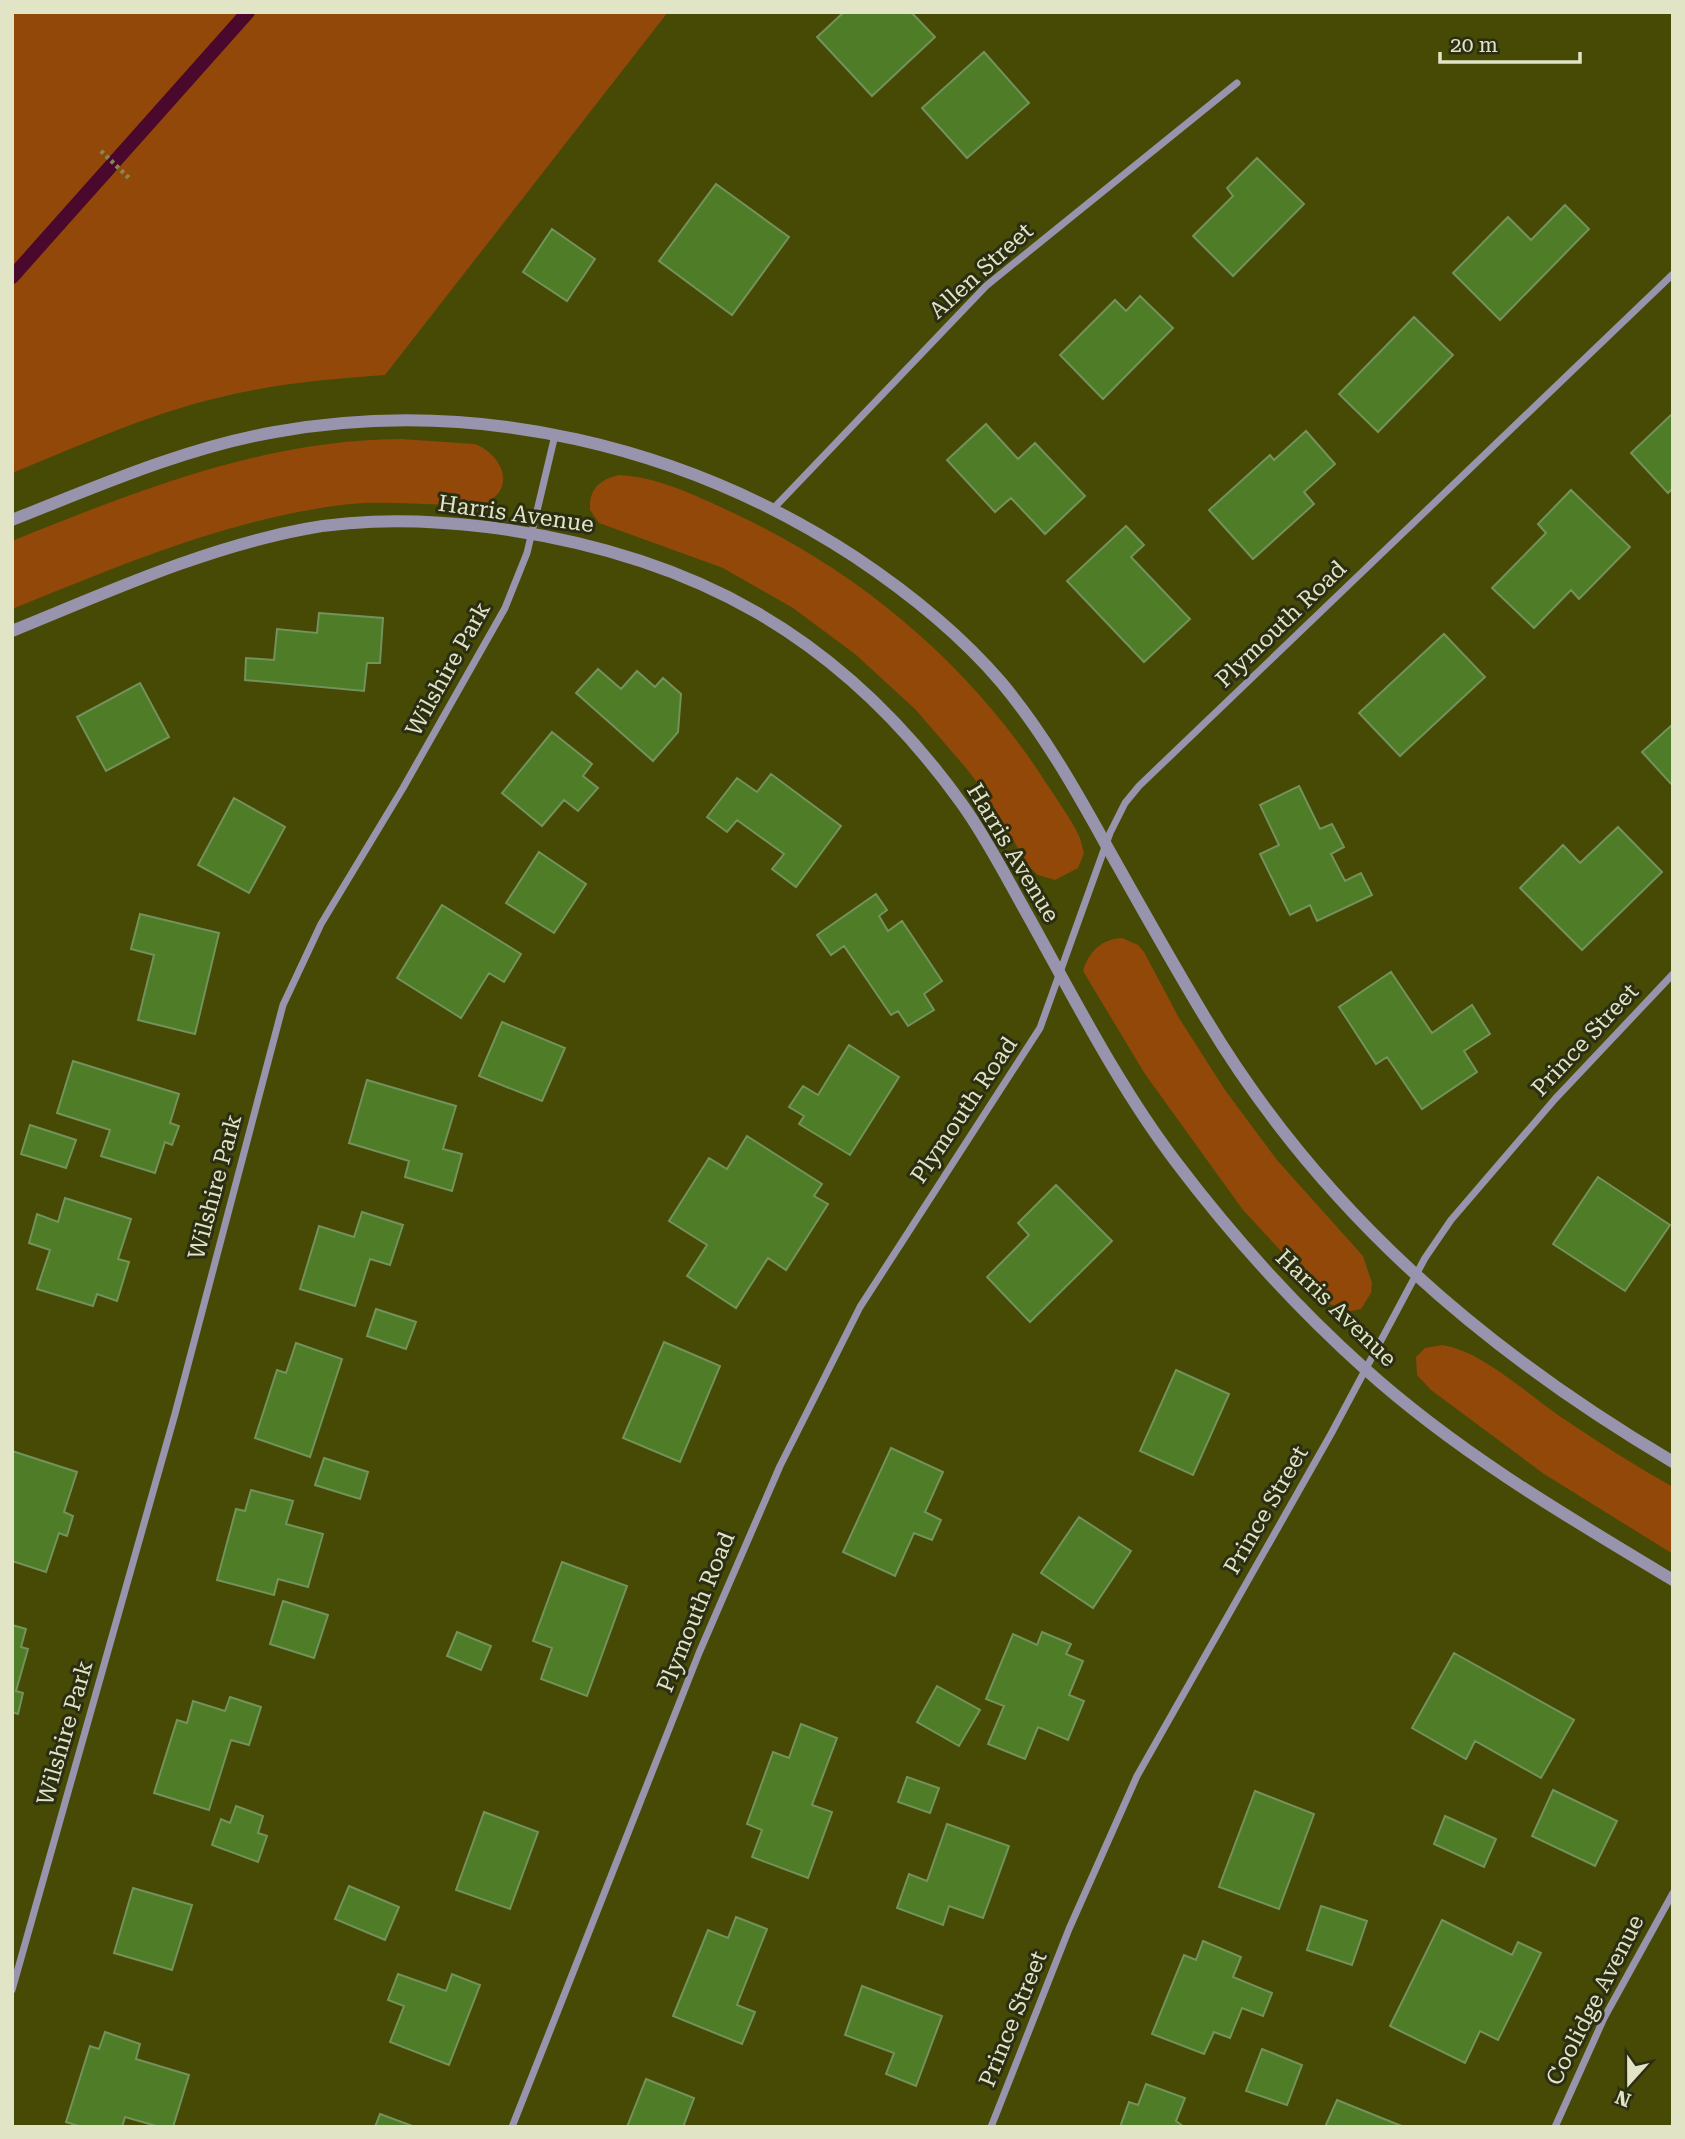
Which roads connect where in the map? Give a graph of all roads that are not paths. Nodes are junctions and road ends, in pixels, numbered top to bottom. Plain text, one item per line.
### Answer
1 (1237, 83) dead end
2 (1673, 274) edge
3 (555, 435) junction
4 (772, 510) junction
5 (12, 520) edge
6 (532, 533) junction
7 (12, 631) edge
8 (1106, 845) junction
9 (1061, 974) junction
10 (1673, 974) edge
11 (1414, 1276) junction
12 (1365, 1369) junction
13 (1673, 1462) edge
14 (1673, 1580) edge
15 (1673, 1893) edge
16 (12, 1990) edge
17 (512, 2127) edge
18 (991, 2127) edge
19 (1555, 2127) edge

1 - 4 street, Allen Street
2 - 8 street, Plymouth Road
3 - 4 street
3 - 5 street
3 - 6 street, Wilshire Park
4 - 8 street
6 - 7 street, Harris Avenue
6 - 9 street, Harris Avenue
6 - 16 street, Wilshire Park
8 - 9 street, Plymouth Road
8 - 11 street
9 - 12 street, Harris Avenue
9 - 17 street, Plymouth Road
10 - 11 street, Prince Street
11 - 12 street, Prince Street
11 - 13 street
12 - 14 street, Harris Avenue
12 - 18 street, Prince Street
15 - 19 street, Coolidge Avenue

